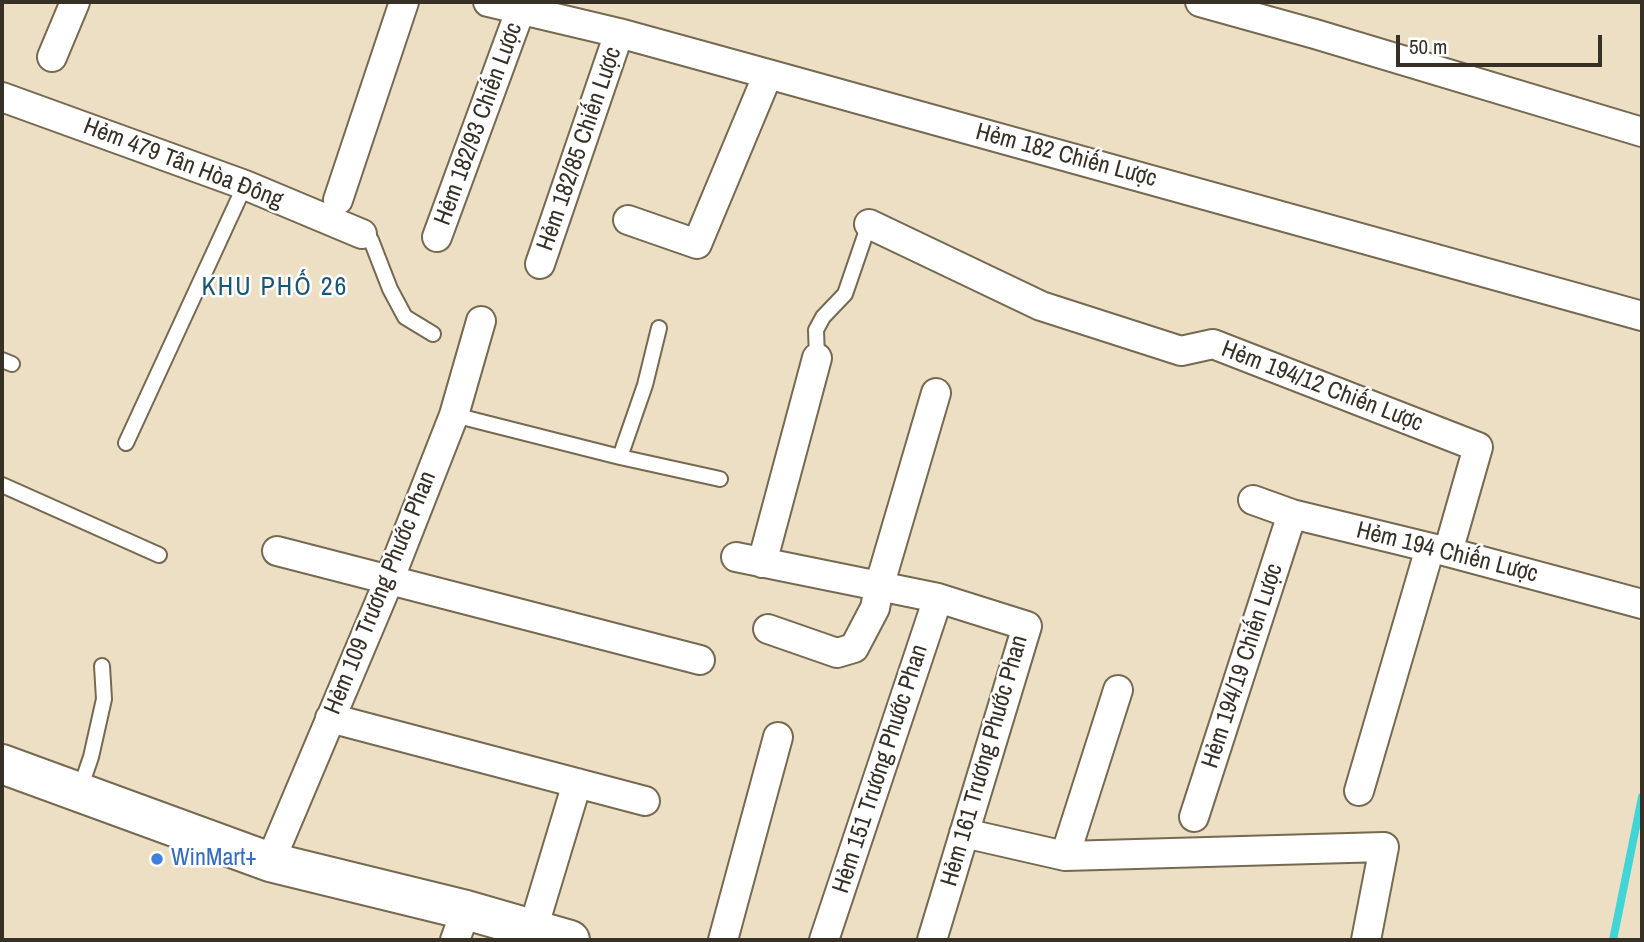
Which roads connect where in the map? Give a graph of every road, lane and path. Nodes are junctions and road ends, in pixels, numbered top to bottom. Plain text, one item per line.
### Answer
1 (75, 2) edge
2 (404, 2) edge
3 (488, 2) edge
4 (1200, 2) edge
5 (521, 6) edge
6 (619, 33) junction
7 (52, 57) dead end
8 (768, 74) junction
9 (2, 97) edge
10 (1642, 132) edge
11 (245, 185) junction
12 (338, 200) dead end
13 (628, 220) dead end
14 (869, 224) joint
15 (362, 234) joint
16 (438, 237) dead end
17 (540, 264) dead end
18 (1642, 316) edge
19 (481, 321) dead end
20 (659, 328) dead end
21 (433, 334) dead end
22 (817, 358) joint
23 (936, 393) dead end
24 (454, 415) junction
25 (126, 443) dead end
26 (620, 457) junction
27 (720, 478) dead end
28 (2, 485) edge
29 (1253, 500) dead end
30 (1292, 514) junction
31 (1439, 550) junction
32 (277, 551) dead end
33 (159, 555) dead end
34 (390, 578) junction
35 (879, 587) junction
36 (938, 598) junction
37 (1642, 604) edge
38 (768, 629) dead end
39 (700, 660) dead end
40 (102, 666) dead end
41 (1118, 690) dead end
42 (330, 719) junction
43 (778, 737) dead end
44 (2, 764) edge
45 (577, 783) junction
46 (79, 790) junction
47 (1359, 791) dead end
48 (645, 801) dead end
49 (1194, 817) dead end
50 (964, 833) junction
51 (1065, 856) junction
52 (270, 862) junction
53 (460, 925) edge
54 (559, 937) edge
55 (723, 940) edge
56 (824, 940) edge
57 (932, 940) edge
58 (1366, 940) edge

1 - 7 street
2 - 12 street
3 - 5 street, Hẻm 182 Chiến Lược
4 - 10 street
5 - 6 street, Hẻm 182 Chiến Lược
5 - 16 street, Hẻm 182/93 Chiến Lược
6 - 8 street, Hẻm 182 Chiến Lược
6 - 17 street, Hẻm 182/85 Chiến Lược
8 - 13 street
8 - 18 street, Hẻm 182 Chiến Lược
9 - 11 street, Hẻm 479 Tân Hòa Đông
11 - 15 street, Hẻm 479 Tân Hòa Đông
11 - 25 lane
14 - 22 lane
14 - 31 street, Hẻm 194/12 Chiến Lược
15 - 21 lane
19 - 24 street, Hẻm 109 Trương Phước Phan
20 - 26 lane
22 - 35 street, Hẻm 161 Trương Phước Phan
23 - 35 street
24 - 26 lane
24 - 34 street, Hẻm 109 Trương Phước Phan
26 - 27 lane
28 - 33 lane
29 - 30 street, Hẻm 194 Chiến Lược
30 - 31 street, Hẻm 194 Chiến Lược
30 - 49 street, Hẻm 194/19 Chiến Lược
31 - 37 street, Hẻm 194 Chiến Lược
31 - 47 street
32 - 34 street
34 - 39 street
34 - 42 street, Hẻm 109 Trương Phước Phan
35 - 36 street, Hẻm 161 Trương Phước Phan
35 - 38 street
36 - 50 street, Hẻm 161 Trương Phước Phan
36 - 56 street, Hẻm 151 Trương Phước Phan
40 - 46 lane
41 - 51 street
42 - 45 street
42 - 52 street, Hẻm 109 Trương Phước Phan
43 - 55 street
44 - 46 street
45 - 48 street
45 - 54 street
46 - 52 street
50 - 51 street
50 - 57 street, Hẻm 161 Trương Phước Phan
51 - 58 street
52 - 53 street
53 - 54 street

